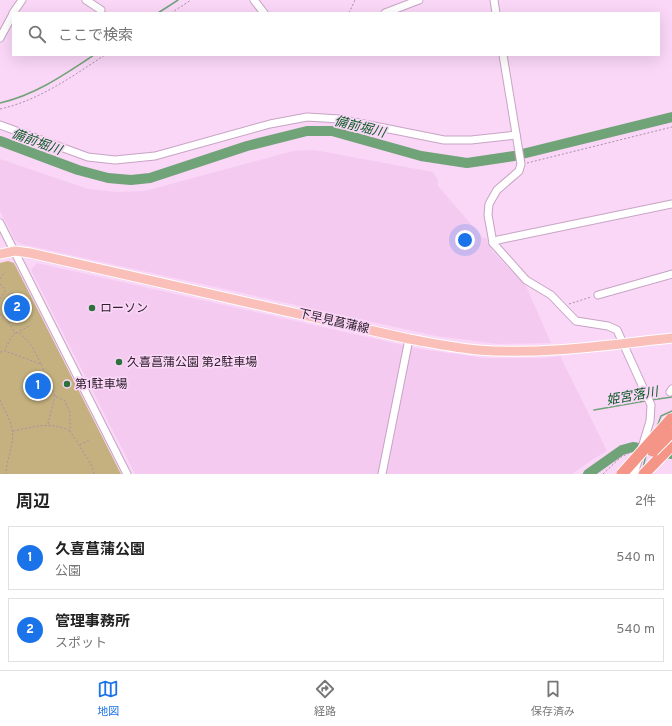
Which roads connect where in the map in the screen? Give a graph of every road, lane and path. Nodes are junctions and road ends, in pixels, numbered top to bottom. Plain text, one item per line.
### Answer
1 (22, 0) edge
2 (86, 0) edge
3 (191, 0) edge
4 (254, 0) edge
5 (355, 0) edge
6 (419, 0) edge
7 (494, 0) edge
8 (101, 10) dead end
9 (14, 12) edge
10 (173, 12) edge
11 (263, 12) edge
12 (349, 12) edge
13 (388, 12) edge
14 (496, 12) edge
15 (12, 15) edge
16 (0, 35) edge
17 (103, 56) edge
18 (503, 56) edge
19 (0, 109) edge
20 (0, 125) edge
21 (672, 127) edge
22 (516, 138) junction
23 (521, 164) junction
24 (672, 204) edge
25 (0, 223) edge
26 (493, 243) junction
27 (15, 252) junction
28 (0, 254) edge
29 (5, 272) dead end
30 (672, 274) edge
31 (0, 279) edge
32 (0, 284) edge
33 (598, 295) joint
34 (0, 299) edge
35 (563, 306) junction
36 (0, 314) edge
37 (31, 325) dead end
38 (18, 332) junction
39 (15, 333) junction
40 (672, 338) edge
41 (409, 339) junction
42 (624, 343) junction
43 (5, 351) junction
44 (0, 352) edge
45 (42, 364) junction
46 (55, 396) junction
47 (0, 400) edge
48 (672, 418) edge
49 (48, 424) junction
50 (13, 431) junction
51 (70, 431) junction
52 (672, 432) edge
53 (89, 440) dead end
54 (80, 445) junction
55 (672, 445) edge
56 (640, 454) junction
57 (672, 454) edge
58 (6, 474) edge
59 (94, 474) edge
60 (127, 474) edge
61 (382, 474) edge
62 (604, 474) edge
63 (622, 474) edge
64 (630, 474) edge
65 (634, 474) edge
66 (644, 474) edge
67 (652, 474) edge

1 - 9 street
2 - 8 street
3 - 10 path
4 - 11 street
5 - 12 path
6 - 13 street
7 - 14 street
15 - 16 street
17 - 19 path
18 - 22 street
20 - 22 street
21 - 23 path
22 - 23 street
23 - 26 street
24 - 26 street
25 - 27 street
26 - 35 street
27 - 28 main road, 下早見菖蒲線
27 - 41 main road, 下早見菖蒲線
27 - 60 street
29 - 31 path
30 - 33 street
32 - 34 path
33 - 35 path
35 - 42 street
36 - 39 path
37 - 38 path
38 - 39 path
38 - 45 path
39 - 43 path
40 - 42 main road, 下早見菖蒲線
41 - 42 main road, 下早見菖蒲線
41 - 61 street
42 - 56 street
43 - 44 path
43 - 45 path
45 - 46 path
46 - 49 path
46 - 51 path
47 - 50 path
48 - 63 highway, bridge
49 - 50 path
49 - 51 path
50 - 58 path
51 - 54 path
52 - 64 highway, bridge
53 - 54 path
54 - 59 path
55 - 66 highway
56 - 62 path
56 - 65 street
57 - 67 highway

